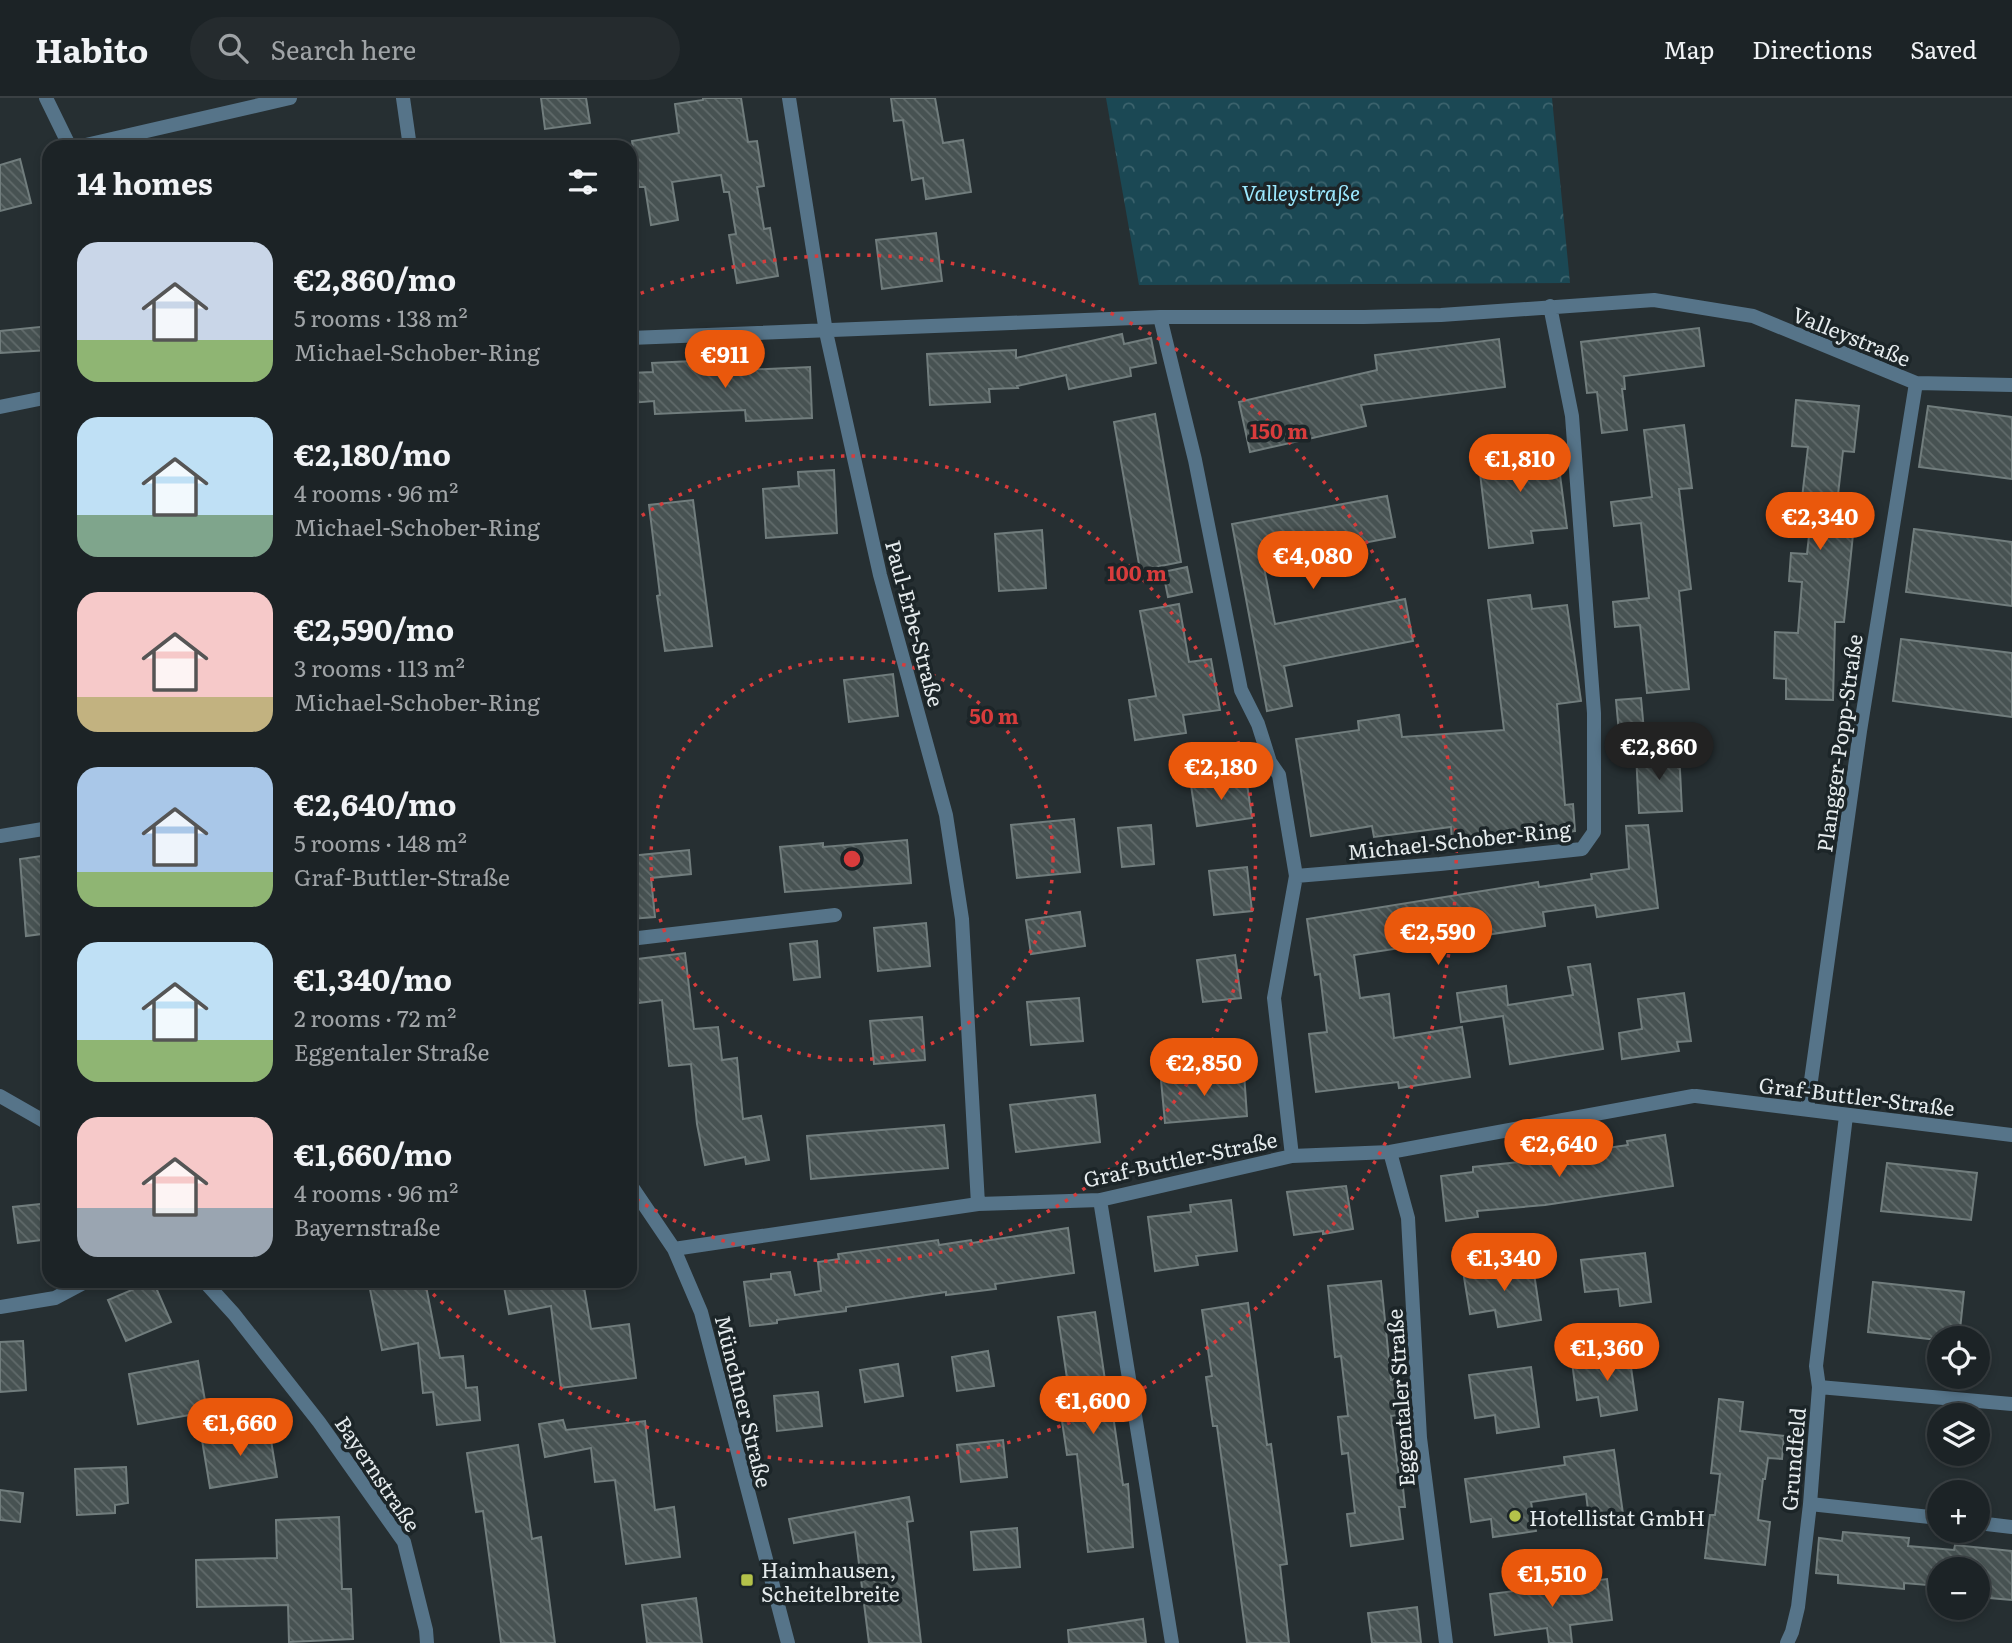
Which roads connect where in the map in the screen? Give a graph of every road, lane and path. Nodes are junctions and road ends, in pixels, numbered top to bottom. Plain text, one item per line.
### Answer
1 (46, 98) edge
2 (290, 98) edge
3 (403, 98) edge
4 (789, 98) edge
5 (67, 140) edge
6 (107, 140) edge
7 (409, 140) edge
8 (1550, 306) junction
9 (1160, 317) junction
10 (826, 331) junction
11 (637, 338) edge
12 (1916, 383) junction
13 (2012, 385) edge
14 (42, 398) edge
15 (0, 407) edge
16 (42, 829) edge
17 (0, 836) edge
18 (1296, 876) junction
19 (835, 915) dead end
20 (637, 938) edge
21 (0, 1096) edge
22 (1807, 1110) junction
23 (1846, 1116) junction
24 (42, 1118) edge
25 (2012, 1135) edge
26 (1390, 1152) junction
27 (1292, 1156) junction
28 (637, 1194) edge
29 (1100, 1200) junction
30 (978, 1204) junction
31 (674, 1249) junction
32 (74, 1288) edge
33 (210, 1288) edge
34 (0, 1307) edge
35 (1819, 1387) junction
36 (2012, 1404) edge
37 (1810, 1504) junction
38 (1927, 1517) edge
39 (1990, 1524) edge
40 (2012, 1527) edge
41 (427, 1643) edge
42 (788, 1643) edge
43 (1172, 1643) edge
44 (1446, 1643) edge
45 (1787, 1643) edge

1 - 5 street
2 - 6 street
3 - 7 street
4 - 10 street, Paul-Erbe-Straße
8 - 9 street, Valleystraße
8 - 12 street, Valleystraße
8 - 18 street, Michael-Schober-Ring
9 - 10 street, Valleystraße
9 - 18 street
10 - 11 street, Valleystraße
10 - 30 street, Paul-Erbe-Straße
12 - 13 street, Valleystraße
12 - 22 street, Plangger-Popp-Straße
14 - 15 street
16 - 17 street
18 - 27 street
19 - 20 street
21 - 24 street
22 - 23 street, Graf-Buttler-Straße
22 - 26 street, Graf-Buttler-Straße
23 - 25 street, Graf-Buttler-Straße
23 - 35 street
26 - 27 street, Graf-Buttler-Straße
26 - 44 street, Eggentaler Straße
27 - 29 street, Graf-Buttler-Straße
28 - 31 street, Münchner Straße
29 - 30 street, Graf-Buttler-Straße
29 - 43 street
30 - 31 street, Graf-Buttler-Straße
31 - 42 street, Münchner Straße
32 - 34 street
33 - 41 street, Bayernstraße
35 - 36 street, Grundfeld
35 - 37 street, Grundfeld
37 - 38 street
37 - 45 street, Grundfeld
39 - 40 street

